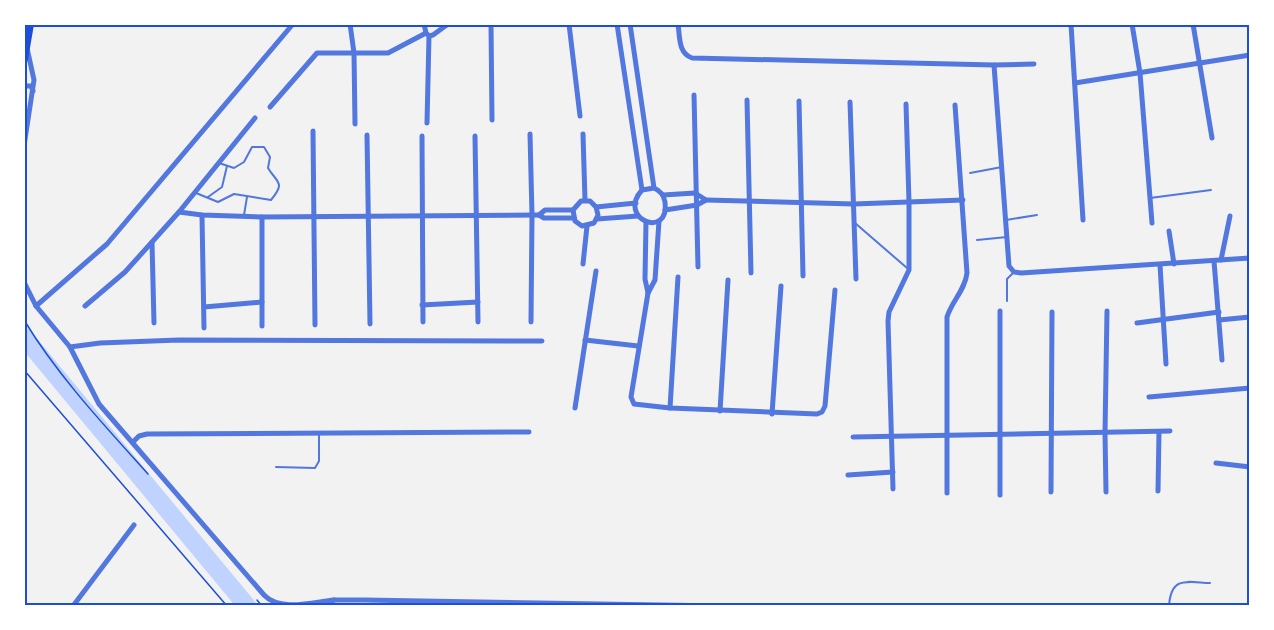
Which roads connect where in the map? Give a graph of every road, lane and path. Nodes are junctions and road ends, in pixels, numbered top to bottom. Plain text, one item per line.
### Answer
1 (30, 24) edge
2 (293, 24) edge
3 (350, 24) edge
4 (424, 24) edge
5 (448, 24) edge
6 (491, 24) edge
7 (569, 24) edge
8 (617, 24) edge
9 (630, 24) edge
10 (678, 24) edge
11 (1071, 24) edge
12 (1132, 24) edge
13 (1193, 24) edge
14 (427, 34) junction
15 (26, 45) junction
16 (354, 52) junction
17 (1250, 55) edge
18 (24, 58) edge
19 (1200, 63) junction
20 (1034, 64) dead end
21 (993, 65) junction
22 (1140, 73) junction
23 (1075, 83) junction
24 (24, 86) edge
25 (33, 93) junction
26 (694, 95) dead end
27 (747, 100) dead end
28 (799, 101) dead end
29 (850, 102) dead end
30 (906, 104) dead end
31 (955, 105) dead end
32 (270, 107) dead end
33 (580, 116) dead end
34 (255, 118) dead end
35 (492, 120) dead end
36 (427, 123) dead end
37 (355, 124) dead end
38 (313, 131) dead end
39 (530, 134) dead end
40 (583, 134) dead end
41 (367, 135) dead end
42 (422, 136) dead end
43 (475, 136) dead end
44 (1212, 138) dead end
45 (24, 146) edge
46 (219, 163) junction
47 (227, 166) junction
48 (1002, 168) junction
49 (970, 173) dead end
50 (654, 188) junction
51 (642, 190) junction
52 (1211, 190) dead end
53 (195, 193) junction
54 (696, 193) junction
55 (663, 195) junction
56 (247, 197) junction
57 (207, 198) junction
58 (1150, 198) junction
59 (585, 200) junction
60 (706, 200) junction
61 (963, 200) junction
62 (749, 201) junction
63 (801, 201) junction
64 (909, 202) junction
65 (636, 203) junction
66 (855, 204) junction
67 (697, 205) junction
68 (596, 207) junction
69 (573, 210) junction
70 (665, 210) junction
71 (179, 212) junction
72 (536, 214) junction
73 (202, 215) junction
74 (422, 215) junction
75 (476, 215) junction
76 (1037, 215) dead end
77 (244, 216) junction
78 (314, 216) junction
79 (368, 216) junction
80 (638, 216) junction
81 (1230, 216) dead end
82 (261, 217) junction
83 (573, 218) junction
84 (597, 219) junction
85 (1006, 220) junction
86 (1083, 220) dead end
87 (659, 221) junction
88 (646, 222) junction
89 (855, 223) junction
90 (1152, 223) dead end
91 (587, 226) junction
92 (1169, 231) dead end
93 (1007, 237) junction
94 (977, 240) dead end
95 (152, 242) junction
96 (1250, 258) edge
97 (1221, 260) junction
98 (1214, 261) junction
99 (583, 264) dead end
100 (1174, 264) junction
101 (1160, 265) junction
102 (698, 267) dead end
103 (909, 270) junction
104 (596, 271) dead end
105 (1014, 272) junction
106 (751, 273) dead end
107 (803, 276) dead end
108 (678, 277) dead end
109 (856, 279) dead end
110 (728, 280) dead end
111 (24, 282) edge
112 (781, 286) dead end
113 (835, 290) dead end
114 (648, 293) junction
115 (24, 294) edge
116 (1006, 301) dead end
117 (262, 302) junction
118 (478, 302) junction
119 (34, 303) junction
120 (422, 305) junction
121 (85, 306) dead end
122 (204, 307) junction
123 (1000, 311) dead end
124 (1107, 311) dead end
125 (1052, 312) dead end
126 (1219, 312) junction
127 (1250, 317) edge
128 (1164, 318) junction
129 (1219, 320) junction
130 (423, 322) dead end
131 (478, 322) dead end
132 (531, 322) dead end
133 (154, 323) dead end
134 (1137, 323) dead end
135 (370, 324) dead end
136 (262, 326) dead end
137 (315, 326) dead end
138 (204, 328) dead end
139 (585, 340) junction
140 (542, 341) dead end
141 (638, 346) junction
142 (70, 347) junction
143 (1222, 360) dead end
144 (1167, 364) dead end
145 (24, 370) edge
146 (1250, 388) edge
147 (1149, 397) dead end
148 (575, 408) dead end
149 (670, 408) junction
150 (720, 411) junction
151 (772, 414) junction
152 (319, 432) junction
153 (529, 432) dead end
154 (1159, 432) junction
155 (1170, 432) dead end
156 (1105, 433) junction
157 (1051, 434) junction
158 (1000, 435) junction
159 (947, 436) junction
160 (854, 437) dead end
161 (892, 437) junction
162 (133, 441) junction
163 (1216, 463) dead end
164 (1250, 466) edge
165 (276, 467) dead end
166 (893, 472) junction
167 (848, 475) dead end
168 (893, 489) dead end
169 (1158, 491) dead end
170 (1051, 492) dead end
171 (1106, 492) dead end
172 (947, 493) dead end
173 (1000, 495) dead end
174 (134, 525) dead end
175 (1210, 583) dead end
176 (334, 600) junction
177 (73, 606) edge
178 (227, 606) edge
179 (324, 606) edge
180 (722, 606) edge
181 (1169, 606) edge

1 - 15 main road
2 - 119 street
3 - 16 street
4 - 14 street
5 - 14 street
6 - 35 street
7 - 33 street
8 - 51 street
9 - 50 street
10 - 21 street
11 - 23 street
12 - 22 street
13 - 19 street
14 - 16 street
14 - 36 street
15 - 18 main road
15 - 25 street
16 - 32 street
16 - 37 street
17 - 19 street
19 - 22 street
19 - 44 street
20 - 21 street
21 - 48 street
22 - 23 street
22 - 58 street
23 - 86 street
24 - 25 street
25 - 45 street
26 - 54 street
27 - 62 street
28 - 63 street
29 - 66 street
30 - 64 street
31 - 61 street
34 - 46 street
38 - 78 street
39 - 72 street
40 - 59 street
41 - 79 street
42 - 74 street
43 - 75 street
46 - 47 lane
46 - 53 street
47 - 56 lane
47 - 57 lane
48 - 49 lane
48 - 85 street
50 - 51 street
50 - 55 street
51 - 65 street
52 - 58 lane
53 - 57 lane
53 - 71 street
54 - 55 street
54 - 60 street
54 - 67 street
55 - 70 street
56 - 57 lane
56 - 77 lane
58 - 90 street
59 - 68 street
59 - 69 street
60 - 62 street
60 - 67 street
61 - 64 street
61 - 159 street
62 - 63 street
62 - 106 street
63 - 66 street
63 - 107 street
64 - 66 street
64 - 103 street
65 - 68 street
65 - 80 street
66 - 89 street
67 - 70 street
67 - 102 street
68 - 84 street
69 - 72 street
69 - 83 street
70 - 87 street
71 - 73 street
71 - 95 street
72 - 75 street
72 - 83 street
72 - 132 street
73 - 77 street
73 - 122 street
74 - 75 street
74 - 79 street
74 - 120 street
75 - 118 street
76 - 85 lane
77 - 82 street
78 - 79 street
78 - 82 street
78 - 137 street
79 - 135 street
80 - 84 street
80 - 88 street
81 - 97 street
82 - 117 street
83 - 91 street
84 - 91 street
85 - 93 street
87 - 88 street
87 - 114 street
88 - 114 street
89 - 103 lane
89 - 109 street
91 - 99 street
92 - 100 street
93 - 94 lane
93 - 105 street
95 - 121 street
95 - 133 street
96 - 97 street
97 - 98 street
98 - 100 street
98 - 126 street
100 - 101 street
101 - 105 street
101 - 128 street
103 - 161 street
104 - 139 street
105 - 116 lane
108 - 149 street
110 - 150 street
111 - 119 street
112 - 151 street
113 - 151 street
114 - 141 street
115 - 119 street
117 - 122 street
117 - 136 street
118 - 120 street
118 - 131 street
119 - 142 street
120 - 130 street
122 - 138 street
123 - 158 street
124 - 156 street
125 - 157 street
126 - 128 street
126 - 129 street
127 - 129 street
128 - 134 street
128 - 144 street
129 - 143 street
139 - 141 street
139 - 148 street
140 - 142 street
141 - 149 street
142 - 162 street
145 - 178 path
146 - 147 street
149 - 150 street
150 - 151 street
152 - 153 street
152 - 162 street
152 - 165 lane
154 - 155 street
154 - 156 street
154 - 169 street
156 - 157 street
156 - 171 street
157 - 158 street
157 - 170 street
158 - 159 street
158 - 173 street
159 - 161 street
159 - 172 street
160 - 161 street
161 - 166 street
162 - 176 street
163 - 164 street
166 - 167 street
166 - 168 street
174 - 177 street
175 - 181 lane
176 - 179 street
176 - 180 street

